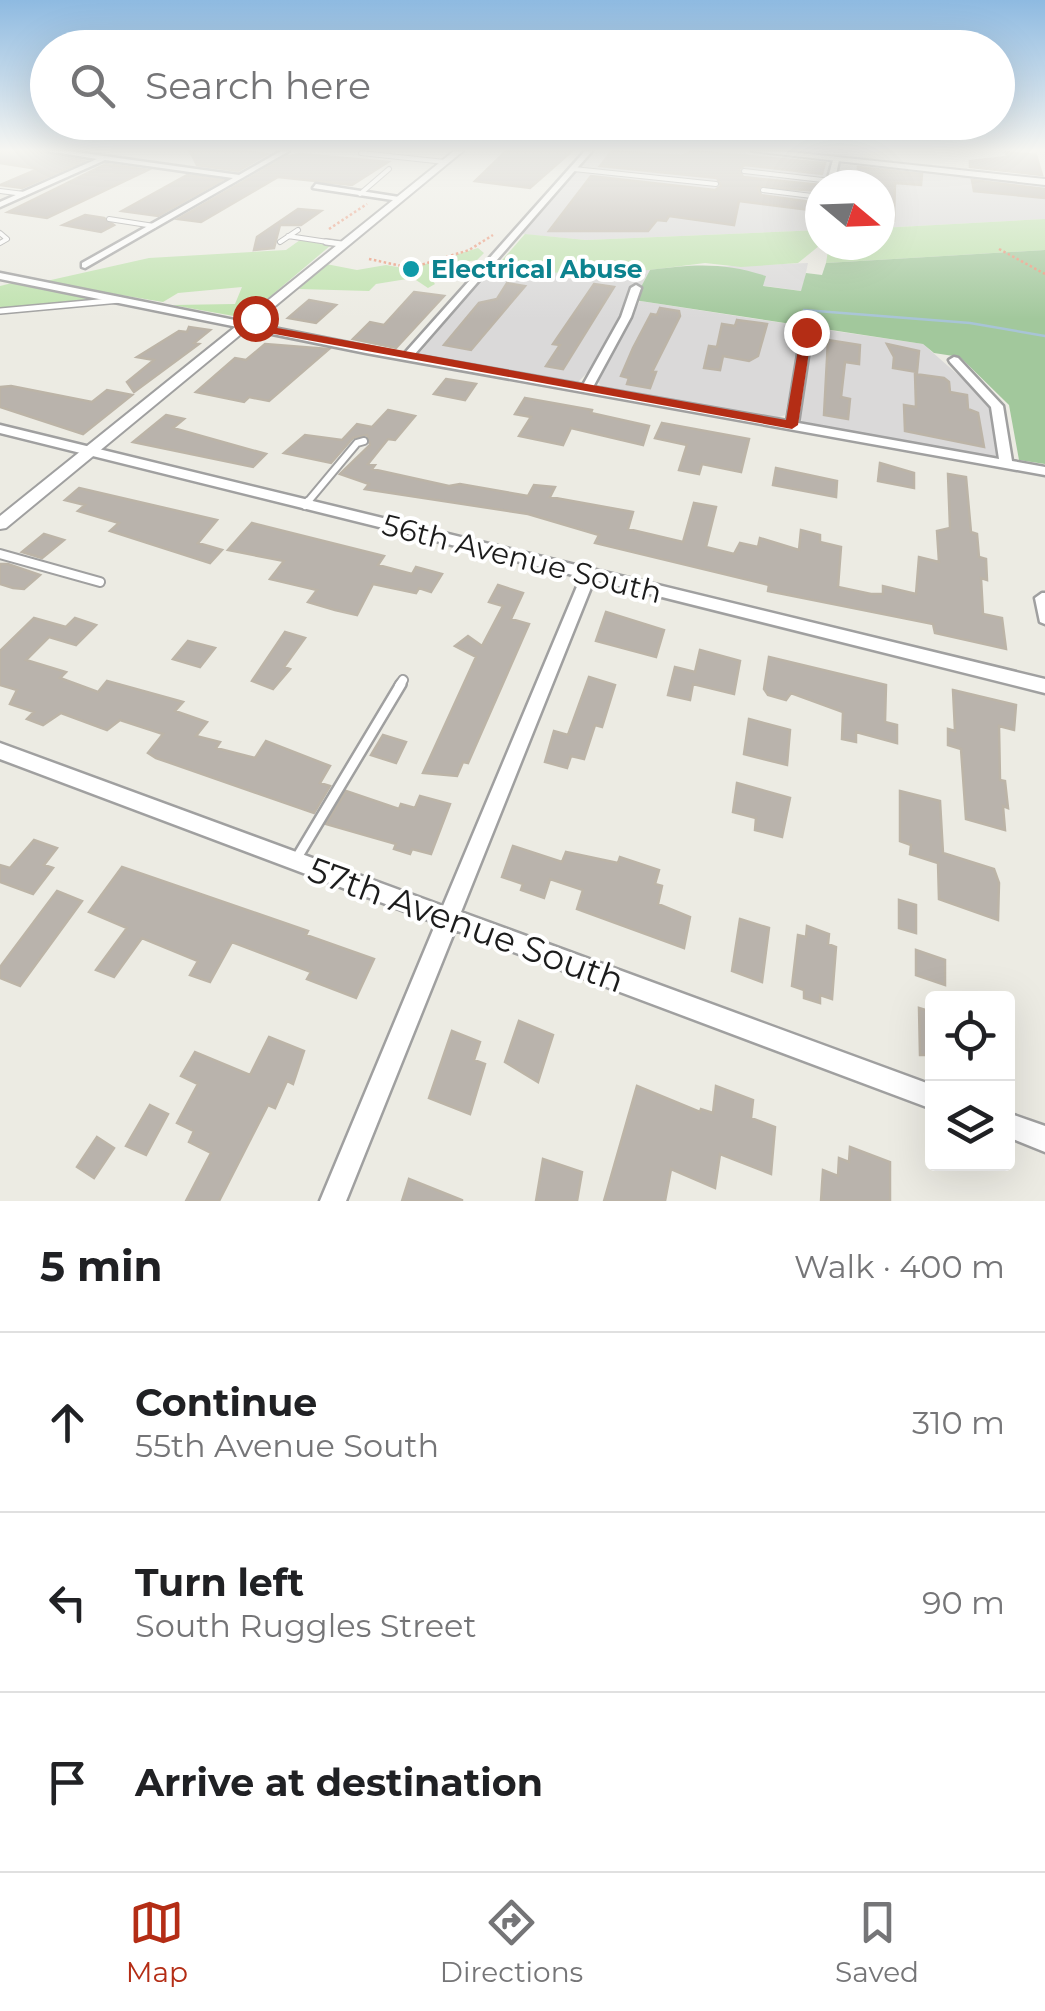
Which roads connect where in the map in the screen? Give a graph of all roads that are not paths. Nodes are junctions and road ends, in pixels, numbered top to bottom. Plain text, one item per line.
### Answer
1 (187, 207) edge
2 (389, 207) edge
3 (540, 207) edge
4 (109, 219) dead end
5 (154, 226) junction
6 (298, 230) dead end
7 (0, 233) edge
8 (288, 236) junction
9 (280, 242) dead end
10 (0, 243) edge
11 (342, 244) junction
12 (85, 265) dead end
13 (0, 276) edge
14 (636, 288) dead end
15 (124, 300) junction
16 (0, 311) edge
17 (246, 325) junction
18 (807, 330) dead end
19 (407, 357) junction
20 (954, 360) dead end
21 (587, 388) junction
22 (792, 425) junction
23 (0, 429) edge
24 (364, 440) dead end
25 (91, 452) junction
26 (1006, 464) junction
27 (1045, 471) edge
28 (305, 505) junction
29 (0, 524) edge
30 (0, 554) edge
31 (588, 575) junction
32 (100, 582) dead end
33 (402, 680) dead end
34 (1045, 686) edge
35 (0, 752) edge
36 (295, 862) junction
37 (448, 918) junction
38 (925, 1094) edge
39 (1015, 1127) edge
40 (1045, 1138) edge
41 (333, 1201) edge

1 - 5 street
2 - 11 street
3 - 19 street
4 - 5 lane
5 - 12 street
6 - 8 lane
7 - 10 lane
8 - 9 lane
8 - 11 lane
11 - 17 street
13 - 15 street
14 - 21 street
15 - 16 lane
15 - 17 street
17 - 19 street
17 - 25 street
18 - 22 street
19 - 21 street
20 - 26 street
21 - 22 street
22 - 26 street
23 - 25 street, 56th Avenue South
24 - 28 lane
25 - 28 street, 56th Avenue South
25 - 29 street
26 - 27 street
28 - 31 street, 56th Avenue South
30 - 32 lane
31 - 34 street, 56th Avenue South
31 - 37 street
33 - 36 lane
35 - 36 street, 57th Avenue South
36 - 37 street, 57th Avenue South
37 - 38 street, 57th Avenue South
37 - 41 street
39 - 40 street

